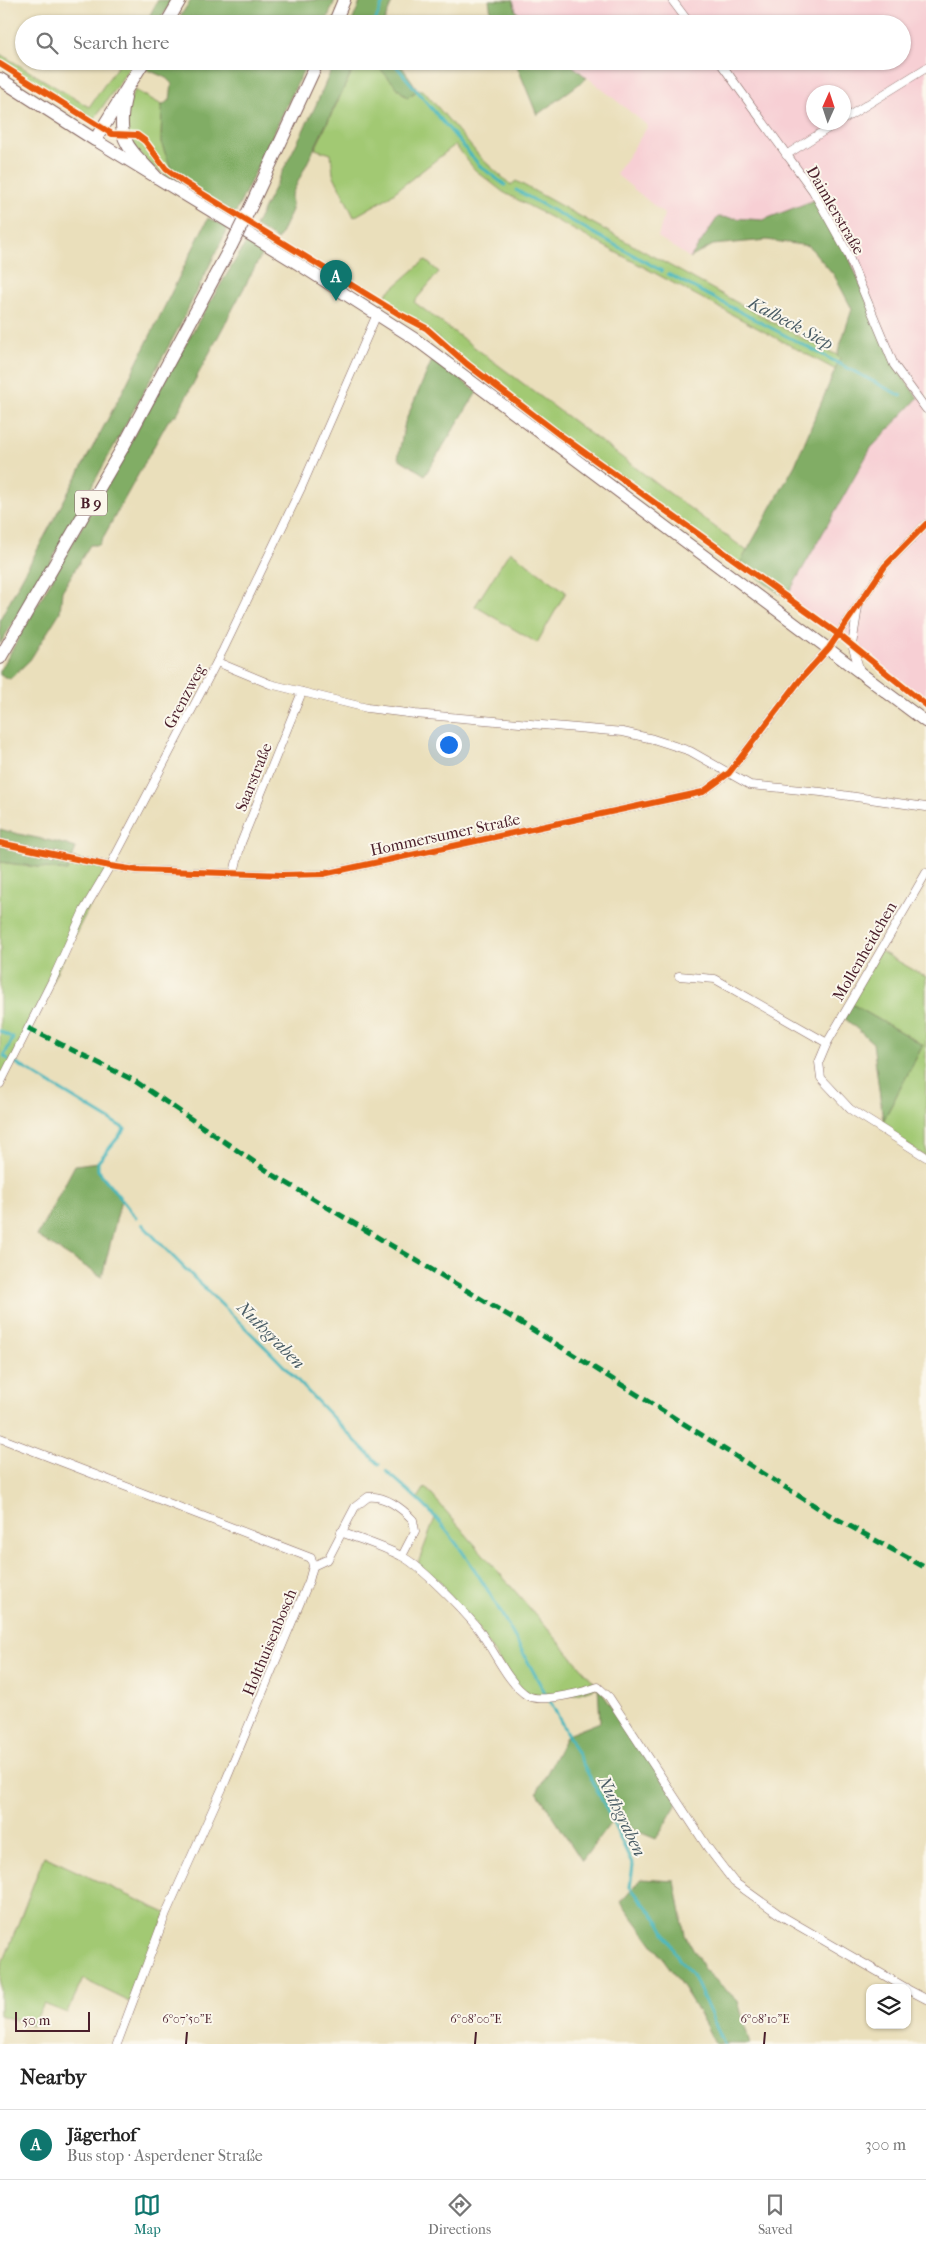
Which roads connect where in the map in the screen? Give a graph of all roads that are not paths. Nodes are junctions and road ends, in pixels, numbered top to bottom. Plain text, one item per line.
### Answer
1 (180, 0) edge
2 (344, 0) edge
3 (672, 0) edge
4 (171, 15) edge
5 (338, 15) edge
6 (683, 15) edge
7 (926, 68) edge
8 (138, 70) edge
9 (314, 70) edge
10 (726, 70) edge
11 (0, 79) edge
12 (127, 88) junction
13 (851, 115) edge
14 (825, 130) edge
15 (95, 140) junction
16 (786, 155) junction
17 (156, 177) junction
18 (377, 314) junction
19 (926, 409) edge
20 (926, 524) edge
21 (859, 603) junction
22 (829, 648) junction
23 (0, 658) edge
24 (217, 662) junction
25 (860, 671) junction
26 (302, 692) junction
27 (926, 722) edge
28 (730, 773) junction
29 (926, 807) edge
30 (0, 842) edge
31 (110, 866) junction
32 (234, 873) junction
33 (926, 873) edge
34 (678, 976) dead end
35 (827, 1043) junction
36 (0, 1084) edge
37 (926, 1157) edge
38 (0, 1438) edge
39 (341, 1532) junction
40 (402, 1556) junction
41 (313, 1566) junction
42 (899, 1984) edge
43 (911, 1991) edge
44 (926, 1999) edge
45 (117, 2044) edge

1 - 4 main road
2 - 5 main road
3 - 6 street
7 - 13 street
8 - 12 main road
9 - 23 main road, B 9, bridge
10 - 16 street, Daimlerstraße
11 - 15 main road
12 - 15 main road
12 - 17 main road
14 - 16 street
15 - 17 main road
16 - 19 street, Daimlerstraße
17 - 18 main road
18 - 22 main road
18 - 24 street, Grenzweg
20 - 21 street, Hommersumer Straße
21 - 22 street, Hommersumer Straße
21 - 25 street
22 - 25 main road
22 - 28 street, Hommersumer Straße
24 - 26 street
24 - 31 street, Grenzweg
25 - 27 main road
26 - 28 street
26 - 32 street, Saarstraße
28 - 29 street
28 - 32 street, Hommersumer Straße
30 - 31 street, Hommersumer Straße
31 - 32 street, Hommersumer Straße
31 - 36 street, Grenzweg
33 - 35 street, Mollenheidchen
34 - 35 street
35 - 37 street, Mollenheidchen
38 - 41 street
39 - 40 street
39 - 40 street
39 - 41 street
40 - 42 street
41 - 45 street, Holthuisenbosch
43 - 44 street

